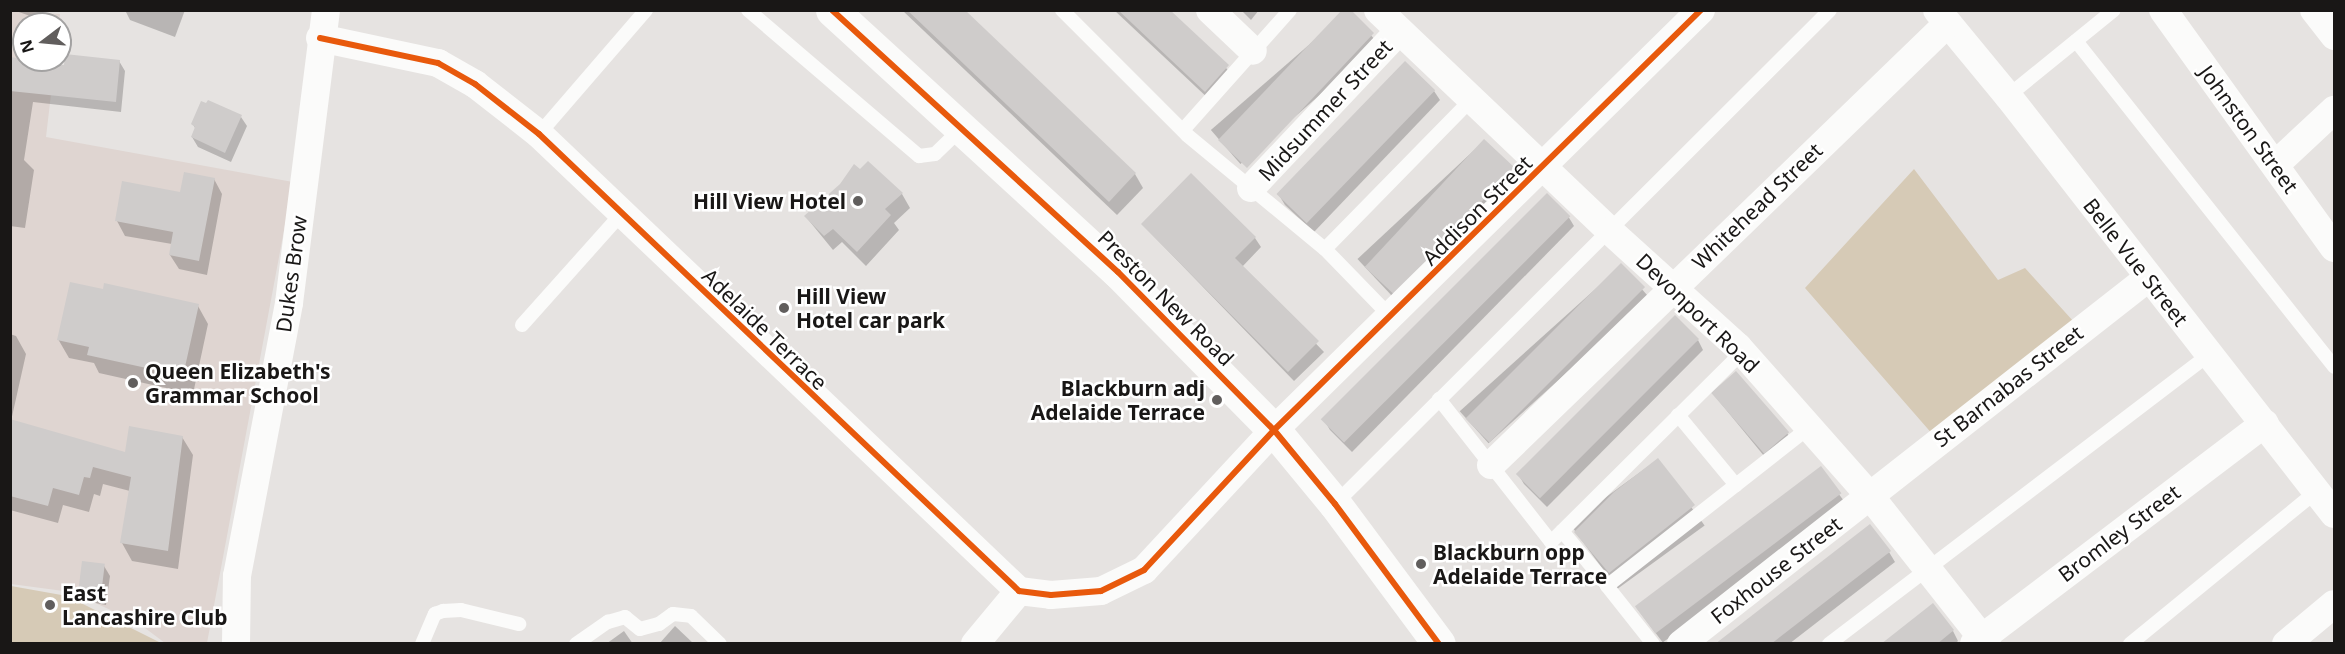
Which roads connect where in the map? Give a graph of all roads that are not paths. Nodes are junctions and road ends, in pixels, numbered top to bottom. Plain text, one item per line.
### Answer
1 (326, 10) edge
2 (646, 10) edge
3 (748, 10) edge
4 (832, 10) edge
5 (1062, 10) edge
6 (1210, 10) edge
7 (1290, 10) edge
8 (1378, 10) edge
9 (1701, 10) edge
10 (1830, 10) edge
11 (2114, 10) edge
12 (2168, 12) edge
13 (1942, 17) edge
14 (1399, 31) junction
15 (320, 38) junction
16 (2076, 41) junction
17 (1253, 51) junction
18 (2008, 96) junction
19 (1471, 100) junction
20 (2334, 110) edge
21 (962, 128) junction
22 (1183, 130) junction
23 (539, 134) junction
24 (2275, 165) junction
25 (1544, 166) junction
26 (1251, 188) junction
27 (622, 213) junction
28 (1610, 231) junction
29 (2334, 248) edge
30 (1324, 249) junction
31 (2148, 279) junction
32 (1674, 286) junction
33 (1391, 317) junction
34 (522, 325) dead end
35 (1742, 352) junction
36 (2209, 355) junction
37 (2334, 367) edge
38 (1439, 399) junction
39 (1678, 415) junction
40 (2265, 423) junction
41 (1810, 428) junction
42 (1274, 430) junction
43 (1491, 465) junction
44 (1736, 485) junction
45 (2317, 491) junction
46 (1870, 496) junction
47 (1335, 504) junction
48 (2334, 514) edge
49 (1562, 531) junction
50 (1929, 569) junction
51 (1608, 586) junction
52 (1019, 591) junction
53 (2334, 604) edge
54 (519, 624) dead end
55 (1981, 641) edge
56 (236, 644) edge
57 (422, 644) edge
58 (576, 644) edge
59 (720, 644) edge
60 (975, 644) edge
61 (1439, 644) edge
62 (1653, 644) edge
63 (1681, 644) edge
64 (1830, 644) edge
65 (2130, 644) edge
66 (2286, 644) edge

1 - 15 street, Dukes Brow
2 - 23 lane
3 - 21 lane
4 - 21 highway, Preston New Road
5 - 22 lane
6 - 17 street
7 - 17 lane
8 - 14 street, Devonport Road
9 - 25 street, Addison Street
10 - 28 lane
11 - 16 lane
12 - 24 street, Johnston Street
13 - 18 street, Belle Vue Street
13 - 32 street, Whitehead Street
14 - 19 street, Devonport Road
14 - 26 street, Midsummer Street
15 - 23 street, Adelaide Terrace
15 - 56 street, Dukes Brow
16 - 18 lane
16 - 37 lane
17 - 22 lane
18 - 31 street, Belle Vue Street
19 - 25 street, Devonport Road
19 - 30 lane
20 - 24 street
21 - 42 highway, Preston New Road
22 - 26 lane
23 - 27 street, Adelaide Terrace
24 - 29 street, Johnston Street
25 - 28 street, Devonport Road
25 - 33 street, Addison Street
26 - 30 lane
27 - 34 lane
27 - 52 street, Adelaide Terrace
28 - 32 street, Devonport Road
28 - 38 lane
30 - 33 lane
31 - 36 street, Belle Vue Street
31 - 46 street, St Barnabas Street
32 - 35 street, Devonport Road
32 - 43 street, Whitehead Street
33 - 42 street, Addison Street
35 - 39 lane
35 - 41 street, Devonport Road
36 - 40 street, Belle Vue Street
36 - 50 lane
38 - 43 lane
38 - 47 lane
39 - 44 lane
39 - 49 lane
40 - 45 street, Belle Vue Street
40 - 55 street, Bromley Street
41 - 44 lane
41 - 46 street, Devonport Road
42 - 47 highway, Preston New Road
42 - 52 street
43 - 49 lane
44 - 51 lane
45 - 48 street, Belle Vue Street
45 - 65 lane
46 - 50 street, Devonport Road
46 - 63 street, Foxhouse Street
47 - 61 highway, Preston New Road
49 - 51 lane
50 - 55 street, Devonport Road
50 - 64 lane
51 - 62 lane
52 - 60 street
53 - 66 street
54 - 57 lane
58 - 59 lane

